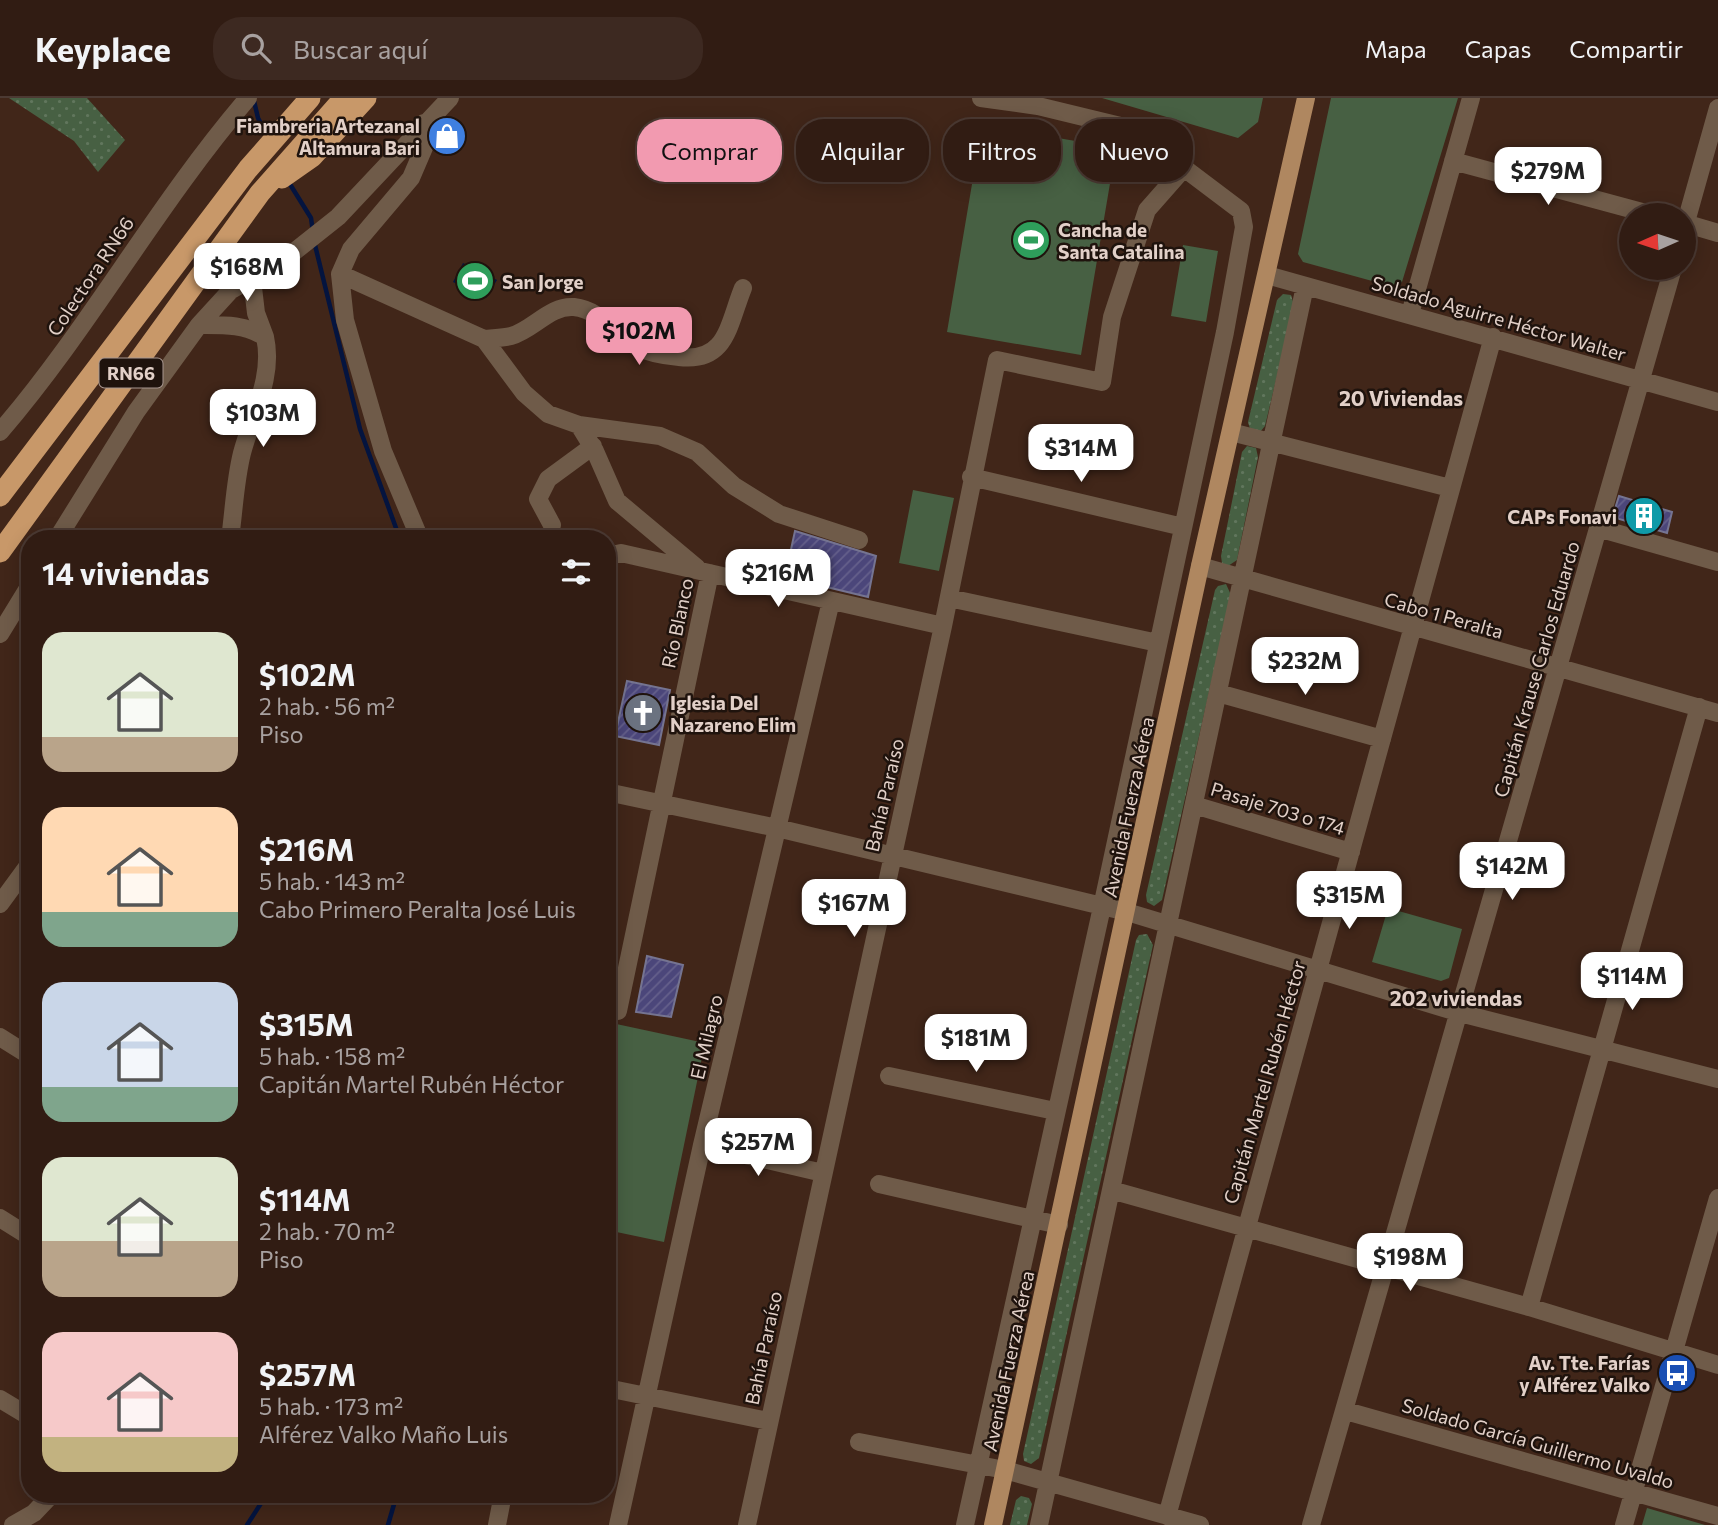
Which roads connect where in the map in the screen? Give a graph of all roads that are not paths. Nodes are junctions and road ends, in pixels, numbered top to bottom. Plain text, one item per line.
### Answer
1 (248, 98) edge
2 (310, 98) edge
3 (344, 98) edge
4 (366, 98) edge
5 (450, 98) edge
6 (981, 98) edge
7 (1306, 98) edge
8 (1471, 98) edge
9 (1718, 108) edge
10 (1092, 119) edge
11 (424, 123) junction
12 (300, 157) junction
13 (1453, 161) junction
14 (1193, 175) edge
15 (1169, 182) edge
16 (1691, 203) edge
17 (1619, 206) edge
18 (1696, 228) edge
19 (1718, 233) edge
20 (340, 274) junction
21 (1267, 275) junction
22 (252, 279) junction
23 (1669, 280) edge
24 (1305, 286) junction
25 (744, 288) dead end
26 (1410, 314) junction
27 (216, 325) junction
28 (265, 337) junction
29 (1493, 337) junction
30 (484, 339) junction
31 (1641, 380) junction
32 (1718, 402) edge
33 (579, 425) junction
34 (0, 432) edge
35 (1231, 432) junction
36 (1269, 441) junction
37 (593, 446) junction
38 (971, 477) junction
39 (1450, 488) junction
40 (0, 496) edge
41 (552, 524) dead end
42 (1182, 527) junction
43 (1598, 528) junction
44 (63, 530) edge
45 (231, 530) edge
46 (416, 530) edge
47 (859, 540) dead end
48 (0, 552) edge
49 (616, 554) edge
50 (1718, 562) edge
51 (1200, 566) junction
52 (706, 573) junction
53 (1242, 579) junction
54 (949, 598) junction
55 (21, 600) edge
56 (831, 601) junction
57 (943, 626) junction
58 (1413, 628) junction
59 (0, 634) edge
60 (1158, 643) junction
61 (1559, 669) junction
62 (1219, 693) junction
63 (1699, 707) junction
64 (1718, 713) edge
65 (1382, 739) junction
66 (616, 794) edge
67 (660, 801) junction
68 (1194, 805) junction
69 (777, 828) junction
70 (1351, 852) junction
71 (892, 856) junction
72 (21, 878) edge
73 (0, 904) edge
74 (1102, 907) junction
75 (1127, 912) junction
76 (1168, 924) junction
77 (1318, 970) junction
78 (618, 1011) dead end
79 (1460, 1013) junction
80 (0, 1037) edge
81 (1602, 1048) junction
82 (21, 1050) edge
83 (889, 1076) dead end
84 (1718, 1079) edge
85 (1055, 1111) junction
86 (702, 1145) junction
87 (823, 1173) junction
88 (879, 1185) dead end
89 (1111, 1190) junction
90 (1718, 1202) edge
91 (0, 1218) edge
92 (1034, 1218) junction
93 (1059, 1225) junction
94 (1245, 1227) junction
95 (21, 1231) edge
96 (1388, 1266) junction
97 (1529, 1307) junction
98 (1674, 1352) junction
99 (1718, 1365) edge
100 (616, 1390) edge
101 (645, 1396) junction
102 (0, 1399) edge
103 (1346, 1410) junction
104 (21, 1412) edge
105 (768, 1422) junction
106 (859, 1443) dead end
107 (977, 1467) junction
108 (1005, 1470) junction
109 (1048, 1482) junction
110 (1633, 1491) junction
111 (43, 1503) edge
112 (501, 1503) edge
113 (1167, 1516) junction
114 (1718, 1516) edge
115 (13, 1525) edge
116 (497, 1525) edge
117 (618, 1525) edge
118 (747, 1525) edge
119 (965, 1525) edge
120 (993, 1525) edge
121 (1039, 1525) edge
122 (1200, 1525) edge
123 (1311, 1525) edge
124 (1624, 1525) edge

1 - 34 street, Colectora RN66
2 - 40 highway, RN66
3 - 12 highway, RN66
4 - 12 highway
5 - 11 street
6 - 10 street
7 - 21 main road, Avenida Fuerza Aérea
8 - 13 street
9 - 16 street
11 - 20 street
11 - 22 street
12 - 48 highway, RN66
13 - 17 street
13 - 26 street
14 - 42 street
15 - 38 street, Bahía Paraíso
18 - 19 street
20 - 30 street
20 - 46 street
21 - 24 street, Soldado Aguirre Héctor Walter
21 - 35 main road, Avenida Fuerza Aérea
22 - 27 street
22 - 28 street
23 - 31 street, Capitán Krause Carlos Eduardo
24 - 26 street, Soldado Aguirre Héctor Walter
24 - 36 street
25 - 30 street
26 - 29 street, Soldado Aguirre Héctor Walter
27 - 28 street
27 - 44 street
28 - 45 street
29 - 31 street, Soldado Aguirre Héctor Walter
29 - 39 street, Capitán Martel Rubén Héctor
30 - 33 street
31 - 32 street, Soldado Aguirre Héctor Walter
31 - 43 street, Capitán Krause Carlos Eduardo
33 - 37 street
33 - 47 street
35 - 36 street
35 - 51 main road, Avenida Fuerza Aérea
36 - 39 street
36 - 53 street
37 - 41 street
37 - 52 street
38 - 42 street
38 - 54 street, Bahía Paraíso
39 - 58 street, Capitán Martel Rubén Héctor
42 - 60 street
43 - 50 street
43 - 61 street, Capitán Krause Carlos Eduardo
49 - 52 street
51 - 53 street, Cabo 1 Peralta
51 - 75 main road, Avenida Fuerza Aérea
52 - 56 street
52 - 67 street, Río Blanco
53 - 58 street, Cabo 1 Peralta
53 - 62 street
54 - 57 street, Bahía Paraíso
54 - 60 street
55 - 59 street
56 - 57 street
56 - 69 street, El Milagro
57 - 71 street, Bahía Paraíso
58 - 61 street, Cabo 1 Peralta
58 - 65 street, Capitán Martel Rubén Héctor
60 - 74 street
61 - 63 street, Cabo 1 Peralta
61 - 79 street, Capitán Krause Carlos Eduardo
62 - 65 street
62 - 68 street
63 - 64 street, Cabo 1 Peralta
63 - 81 street
65 - 70 street, Capitán Martel Rubén Héctor
66 - 67 street
67 - 69 street
67 - 78 street, Río Blanco
68 - 70 street, Pasaje 703 o 174
68 - 76 street
69 - 71 street
69 - 86 street, El Milagro
70 - 77 street, Capitán Martel Rubén Héctor
71 - 74 street
71 - 87 street, Bahía Paraíso
72 - 73 street
74 - 75 street
74 - 85 street
75 - 76 street
75 - 93 main road, Avenida Fuerza Aérea
76 - 77 street
76 - 89 street
77 - 79 street
77 - 94 street, Capitán Martel Rubén Héctor
79 - 81 street
79 - 96 street, Capitán Krause Carlos Eduardo
80 - 82 street
81 - 84 street
81 - 97 street
83 - 85 street
85 - 92 street
86 - 87 street
86 - 101 street, El Milagro
87 - 105 street, Bahía Paraíso
88 - 92 street
89 - 94 street
89 - 109 street
90 - 98 street
91 - 95 street
92 - 93 street
92 - 107 street
93 - 108 main road, Avenida Fuerza Aérea
94 - 96 street
94 - 113 street, Capitán Martel Rubén Héctor
96 - 97 street
96 - 103 street, Capitán Krause Carlos Eduardo
97 - 98 street
98 - 99 street
98 - 110 street
100 - 101 street
101 - 105 street
101 - 117 street, El Milagro
102 - 104 street
103 - 110 street, Soldado García Guillermo Uvaldo
103 - 123 street, Capitán Krause Carlos Eduardo
105 - 118 street, Bahía Paraíso
106 - 107 street
107 - 108 street
107 - 119 street
108 - 109 street
108 - 120 main road, Avenida Fuerza Aérea
109 - 113 street
109 - 121 street
110 - 114 street, Soldado García Guillermo Uvaldo
110 - 124 street
111 - 115 street
112 - 116 street
113 - 122 street

